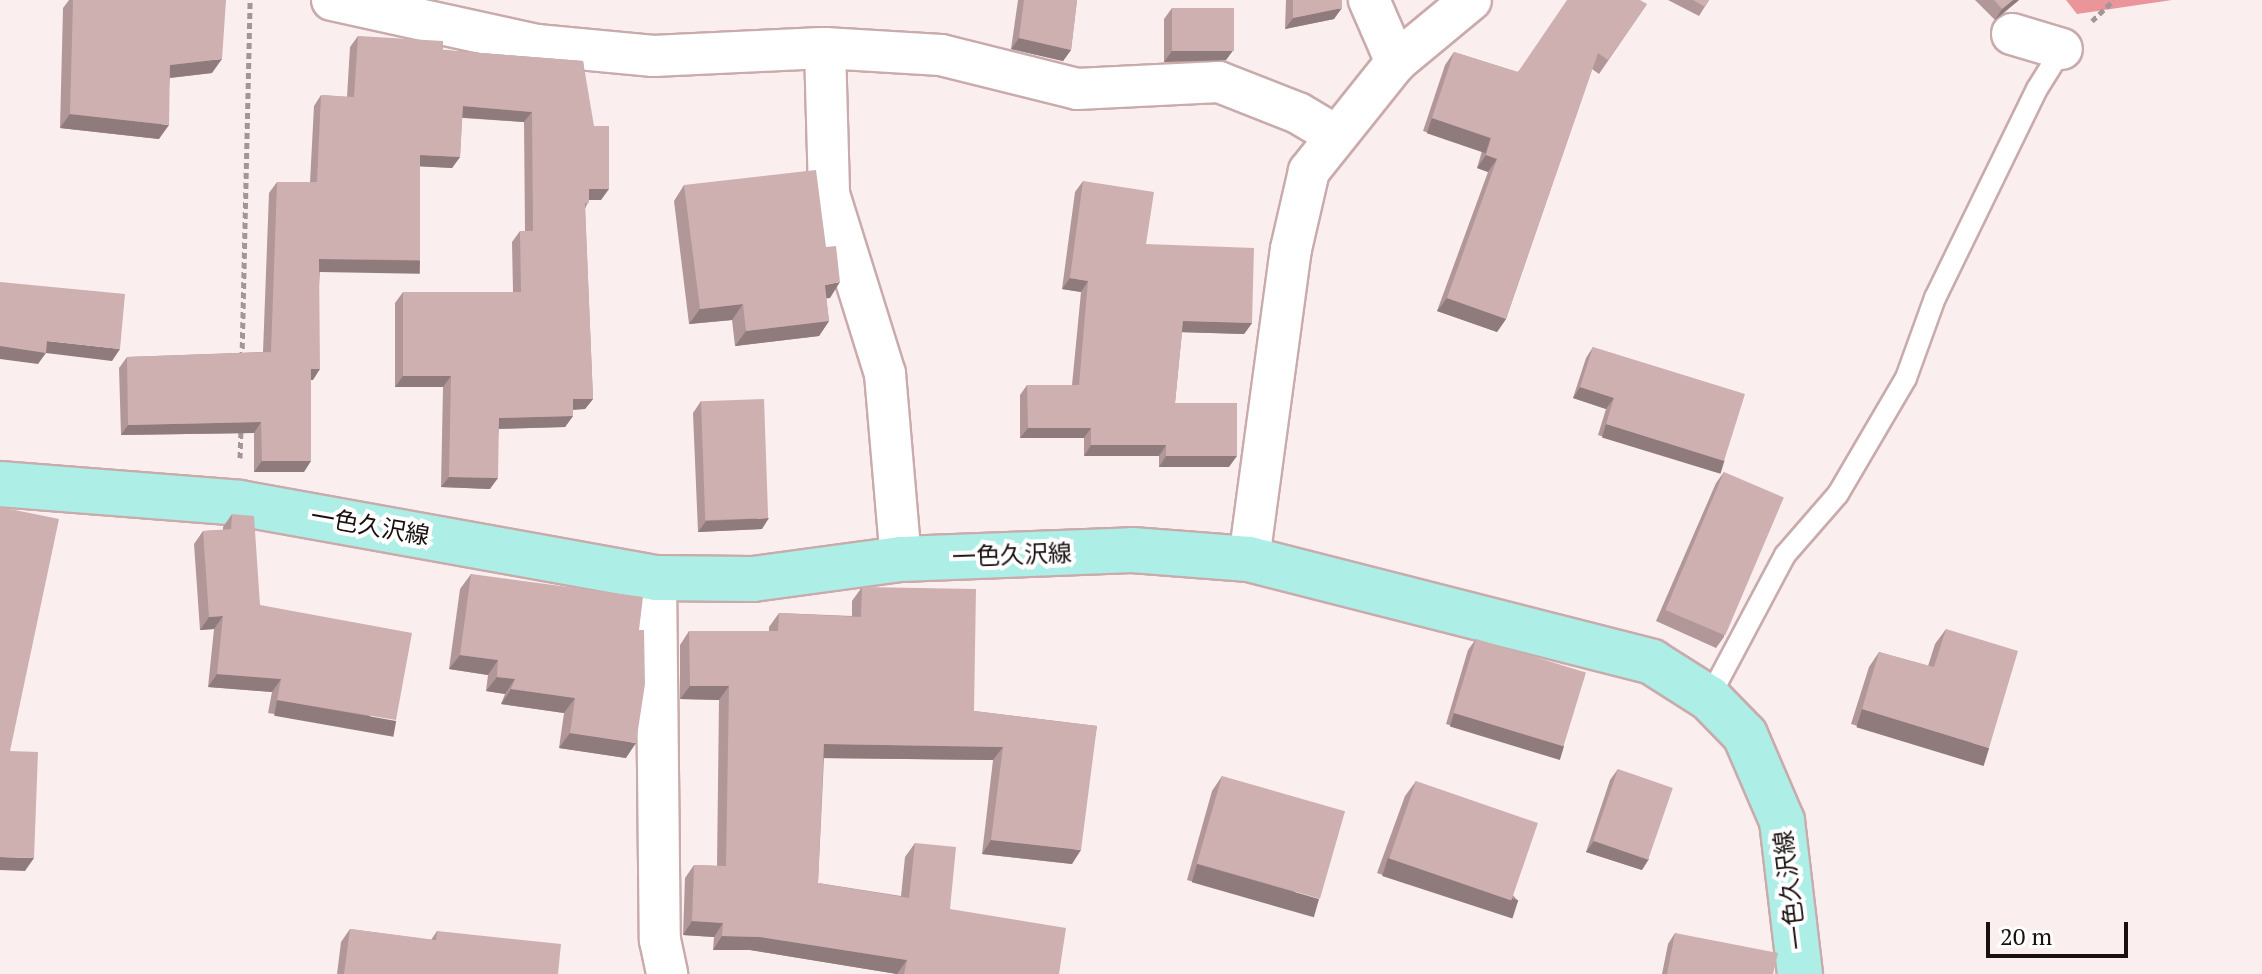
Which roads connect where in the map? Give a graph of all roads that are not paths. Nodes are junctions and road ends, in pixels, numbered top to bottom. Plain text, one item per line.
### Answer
1 (332, 0) edge
2 (1369, 0) edge
3 (1471, 0) edge
4 (2012, 34) dead end
5 (825, 48) junction
6 (2062, 49) joint
7 (1396, 62) junction
8 (1335, 135) junction
9 (0, 484) edge
10 (901, 559) junction
11 (1249, 559) junction
12 (656, 578) junction
13 (1709, 698) junction
14 (667, 974) edge
15 (1800, 974) edge

1 - 5 street
2 - 7 street
3 - 7 street
4 - 6 street
5 - 8 street
5 - 10 street
6 - 13 lane
7 - 8 street
8 - 11 street
9 - 12 main road, 一色久沢線
10 - 11 main road, 一色久沢線
10 - 12 main road, 一色久沢線
11 - 13 main road, 一色久沢線
12 - 14 street
13 - 15 main road, 一色久沢線

